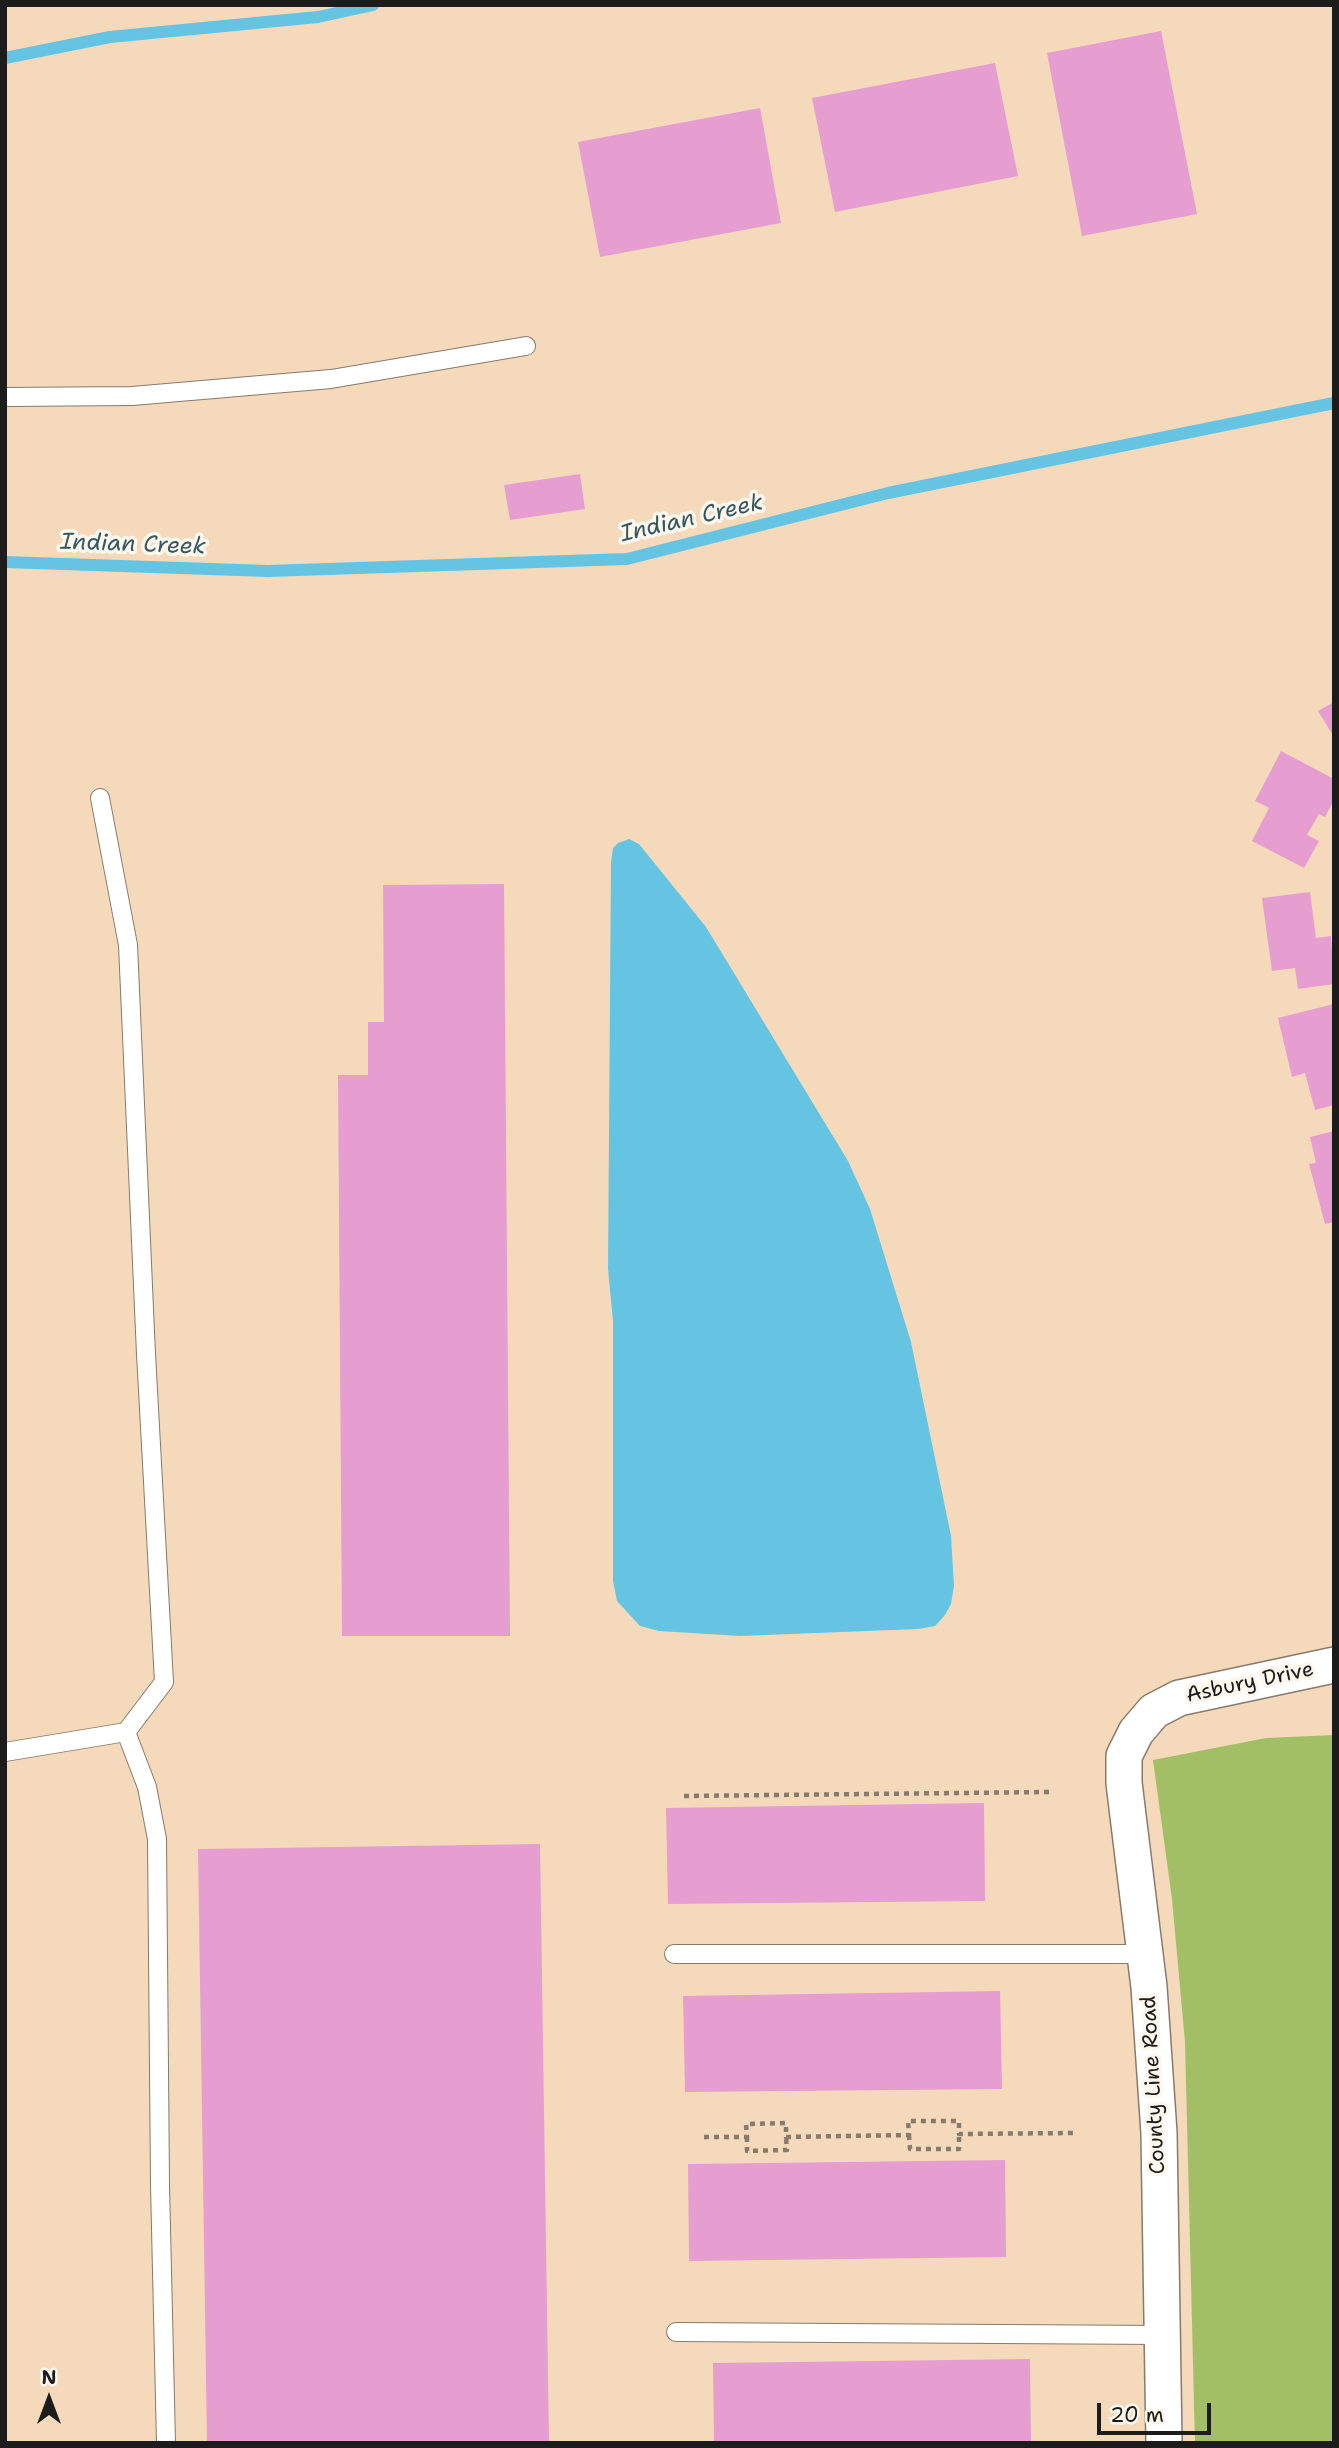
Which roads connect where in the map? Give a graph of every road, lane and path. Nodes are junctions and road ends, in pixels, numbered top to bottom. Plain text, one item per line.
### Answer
1 (526, 346) dead end
2 (5, 397) edge
3 (100, 798) dead end
4 (1334, 1665) edge
5 (126, 1732) junction
6 (1136, 1732) joint
7 (5, 1752) edge
8 (1049, 1792) dead end
9 (684, 1796) dead end
10 (674, 1954) dead end
11 (1145, 1954) junction
12 (1074, 2133) dead end
13 (959, 2134) junction
14 (909, 2135) junction
15 (704, 2137) dead end
16 (747, 2137) junction
17 (786, 2137) junction
18 (676, 2332) dead end
19 (1162, 2334) junction
20 (166, 2443) edge
21 (1164, 2443) edge

1 - 2 lane
3 - 5 lane
4 - 6 street, Asbury Drive
5 - 7 lane
5 - 20 lane
6 - 11 street, County Line Road
8 - 9 path
10 - 11 lane
11 - 19 street, County Line Road
12 - 13 path
13 - 14 path
13 - 14 path
14 - 17 path
15 - 16 path
16 - 17 path
16 - 17 path
18 - 19 lane
19 - 21 street, County Line Road

